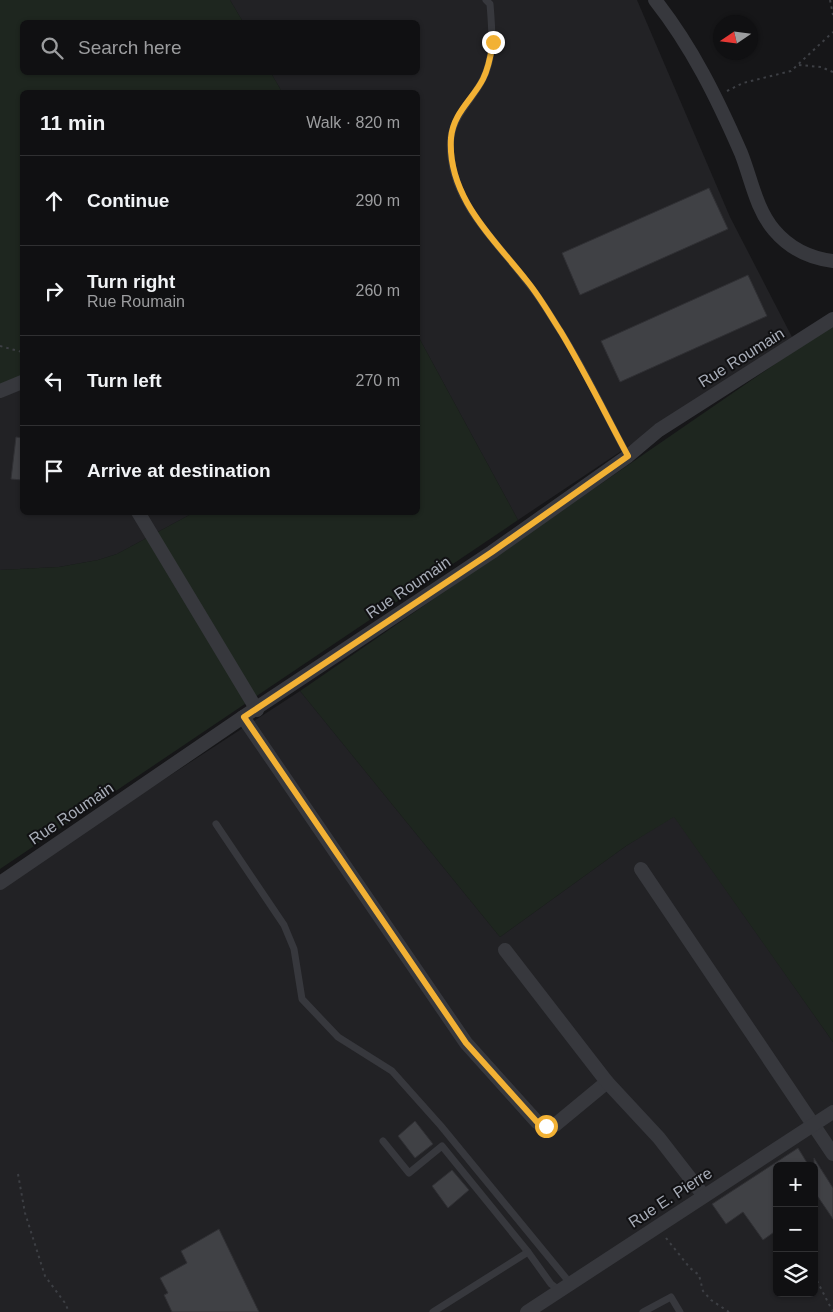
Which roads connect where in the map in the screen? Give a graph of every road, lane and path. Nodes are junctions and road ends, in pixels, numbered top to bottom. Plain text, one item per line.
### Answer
1 (655, 0) edge
2 (830, 0) edge
3 (489, 2) edge
4 (833, 15) edge
5 (833, 32) edge
6 (798, 65) junction
7 (833, 72) edge
8 (715, 96) junction
9 (833, 261) edge
10 (833, 319) edge
11 (0, 346) edge
12 (20, 351) edge
13 (20, 383) edge
14 (0, 391) edge
15 (628, 456) junction
16 (140, 515) edge
17 (257, 710) junction
18 (244, 717) junction
19 (216, 824) dead end
20 (641, 868) dead end
21 (0, 883) edge
22 (505, 950) dead end
23 (607, 1082) junction
24 (833, 1112) edge
25 (812, 1125) junction
26 (383, 1141) dead end
27 (833, 1154) edge
28 (18, 1174) dead end
29 (704, 1196) junction
30 (657, 1227) junction
31 (528, 1252) junction
32 (818, 1284) edge
33 (564, 1287) junction
34 (69, 1312) edge
35 (433, 1312) edge
36 (527, 1312) edge
37 (643, 1312) edge
38 (680, 1312) edge
39 (729, 1312) edge
40 (833, 1312) edge

1 - 8 street
2 - 4 path
3 - 15 lane
5 - 6 path
6 - 7 path
6 - 8 path
8 - 9 street
10 - 15 street, Rue Roumain
11 - 12 path
13 - 14 street
15 - 17 street, Rue Roumain
16 - 17 street
17 - 18 street, Rue Roumain
18 - 21 street, Rue Roumain
18 - 23 street
19 - 33 lane
20 - 25 street
22 - 23 street
23 - 29 street
24 - 25 street, Rue E. Pierre
25 - 27 street
25 - 29 street, Rue E. Pierre
26 - 31 lane
28 - 34 path
29 - 30 street, Rue E. Pierre
30 - 33 street, Rue E. Pierre
30 - 39 path
31 - 33 lane
31 - 35 lane
32 - 40 path
33 - 36 street, Rue E. Pierre
37 - 38 lane

